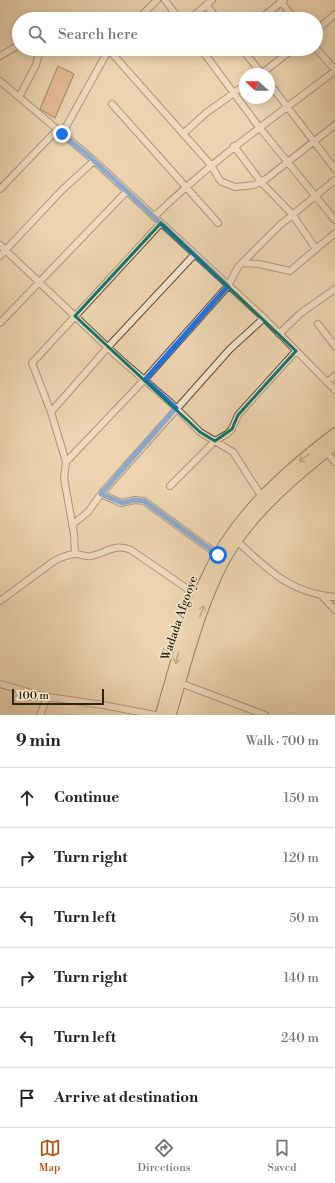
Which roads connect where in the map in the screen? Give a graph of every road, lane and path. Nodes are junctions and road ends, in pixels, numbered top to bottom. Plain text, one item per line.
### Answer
1 (157, 0) edge
2 (165, 0) edge
3 (282, 1) edge
4 (209, 2) edge
5 (145, 12) edge
6 (174, 12) edge
7 (198, 12) edge
8 (214, 12) edge
9 (269, 12) edge
10 (289, 12) edge
11 (335, 14) edge
12 (323, 25) edge
13 (12, 49) edge
14 (0, 56) edge
15 (38, 56) edge
16 (105, 56) edge
17 (115, 56) edge
18 (206, 56) edge
19 (248, 56) edge
20 (284, 56) edge
21 (323, 56) edge
22 (257, 68) edge
23 (269, 68) edge
24 (335, 71) edge
25 (0, 81) edge
26 (239, 88) edge
27 (275, 91) edge
28 (234, 92) junction
29 (19, 98) junction
30 (112, 104) dead end
31 (286, 106) junction
32 (335, 125) edge
33 (259, 127) junction
34 (57, 130) junction
35 (184, 133) junction
36 (62, 134) junction
37 (313, 141) junction
38 (234, 146) junction
39 (94, 160) junction
40 (286, 162) junction
41 (211, 165) junction
42 (335, 169) edge
43 (335, 180) edge
44 (261, 182) junction
45 (186, 186) junction
46 (0, 189) edge
47 (126, 192) junction
48 (314, 196) junction
49 (292, 214) junction
50 (154, 217) junction
51 (335, 220) edge
52 (161, 223) junction
53 (218, 223) dead end
54 (335, 233) edge
55 (0, 245) edge
56 (316, 249) junction
57 (5, 250) junction
58 (194, 255) junction
59 (0, 256) edge
60 (242, 263) junction
61 (40, 282) junction
62 (228, 286) junction
63 (335, 289) edge
64 (75, 316) junction
65 (264, 318) junction
66 (0, 323) edge
67 (318, 324) dead end
68 (279, 334) junction
69 (335, 346) edge
70 (108, 347) junction
71 (296, 351) junction
72 (335, 376) edge
73 (145, 380) junction
74 (327, 382) junction
75 (335, 390) edge
76 (176, 408) junction
77 (51, 412) junction
78 (335, 434) edge
79 (215, 441) junction
80 (335, 444) edge
81 (326, 452) junction
82 (66, 462) junction
83 (335, 462) edge
84 (170, 486) dead end
85 (101, 494) junction
86 (262, 498) junction
87 (72, 525) junction
88 (237, 541) junction
89 (75, 554) junction
90 (218, 555) junction
91 (198, 596) junction
92 (322, 596) junction
93 (335, 597) edge
94 (0, 601) edge
95 (335, 610) edge
96 (180, 683) junction
97 (0, 684) edge
98 (47, 697) junction
99 (40, 715) edge
100 (155, 715) edge
101 (161, 715) edge
102 (170, 715) edge
103 (265, 715) edge

1 - 5 street
2 - 6 street
3 - 9 street
3 - 10 street
4 - 7 street
4 - 8 street
11 - 12 street
13 - 14 street
15 - 29 street
16 - 36 street
17 - 35 street
18 - 28 street
19 - 22 street
20 - 23 street
21 - 24 street
24 - 31 street
25 - 29 street
26 - 28 street
27 - 31 street
28 - 33 street
28 - 35 street
29 - 34 street
30 - 45 street
31 - 33 street
31 - 37 street
32 - 37 street
33 - 38 street
33 - 40 street
34 - 36 street
34 - 46 street
35 - 41 street
36 - 39 street
37 - 40 street
37 - 42 street
38 - 41 street
38 - 44 street
39 - 47 street
39 - 57 street
40 - 44 street
40 - 48 street
41 - 44 street
41 - 45 street
43 - 48 street
44 - 49 street
45 - 50 street
45 - 53 street
47 - 50 street
47 - 61 street
48 - 49 street
48 - 51 street
49 - 56 street
49 - 60 street
50 - 52 street
52 - 58 street
52 - 64 street
54 - 56 street
55 - 57 street
56 - 60 street
57 - 59 street
57 - 61 street
58 - 62 street
58 - 70 street
60 - 62 street
61 - 64 street
61 - 66 street
62 - 65 street
62 - 73 street
63 - 68 street
64 - 70 street
64 - 77 street
65 - 68 street
65 - 76 street
67 - 69 street
68 - 71 street
70 - 73 street
70 - 77 street
71 - 74 street
71 - 79 street
72 - 74 street
73 - 76 street
73 - 82 street
74 - 75 street
76 - 79 street
76 - 85 street
77 - 82 street
78 -> 86 highway, Wadada Afgooye
79 - 84 street
79 - 86 street
80 - 81 highway, Wadada Afgooye
81 - 83 street
81 - 88 highway, Wadada Afgooye
82 - 87 street
85 - 87 street
85 - 90 street
86 - 90 highway, Wadada Afgooye
87 - 89 street
88 - 92 street
96 -> 88 highway, Wadada Afgooye
89 - 91 street
89 - 94 street
90 - 91 highway, Wadada Afgooye
91 -> 101 highway, Wadada Afgooye
92 - 93 street
92 - 95 street
96 - 102 highway, Wadada Afgooye
96 - 103 street
97 - 98 street
98 - 99 street
98 - 100 street

